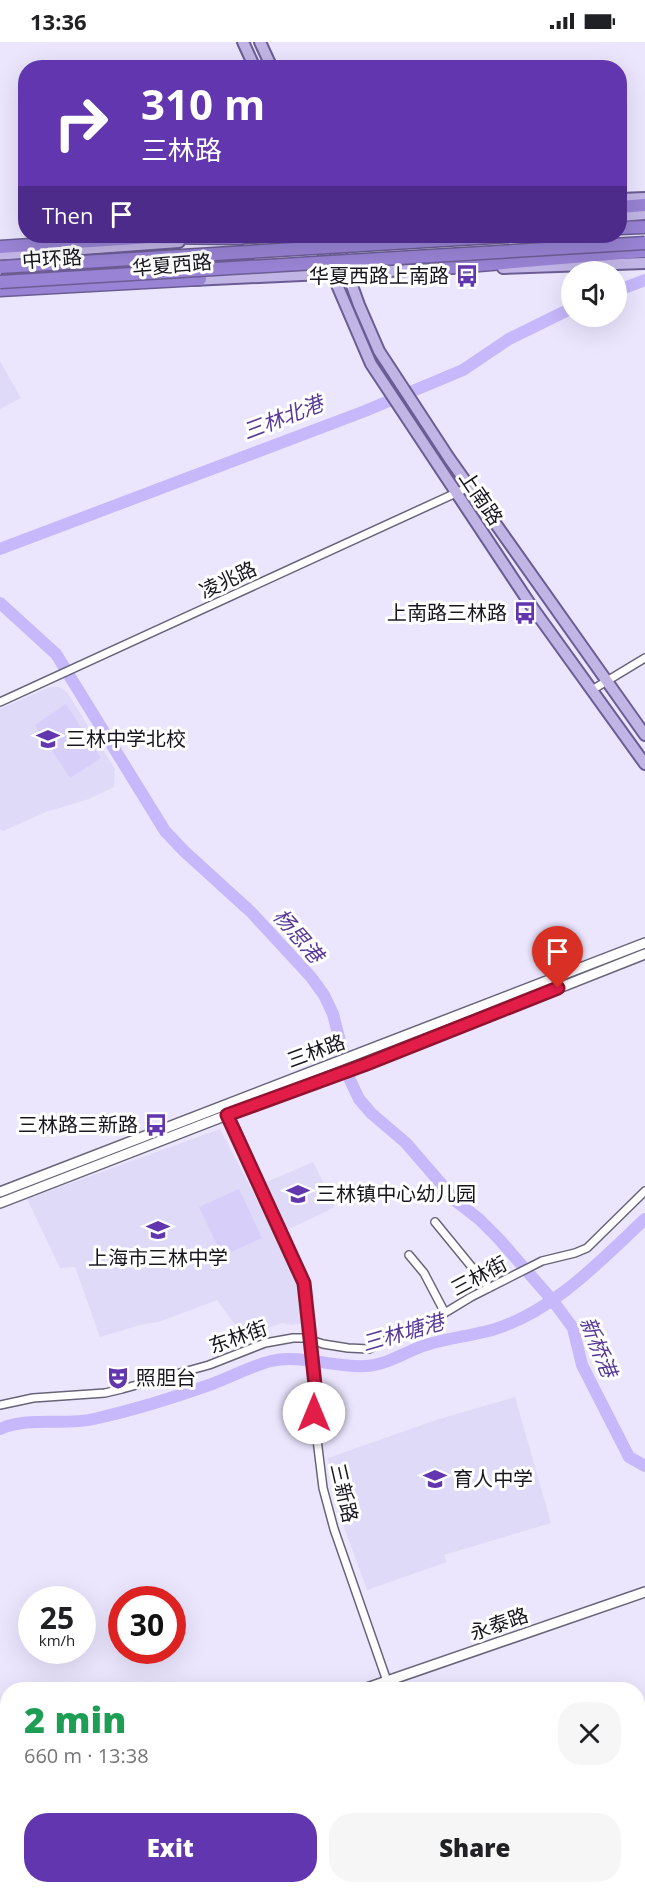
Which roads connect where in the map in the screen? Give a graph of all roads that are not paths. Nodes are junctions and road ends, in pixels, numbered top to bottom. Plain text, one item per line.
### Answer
1 (243, 42) edge
2 (260, 42) edge
3 (251, 60) edge
4 (268, 60) edge
5 (645, 198) edge
6 (627, 199) edge
7 (645, 206) edge
8 (627, 207) edge
9 (645, 214) edge
10 (627, 215) edge
11 (645, 227) edge
12 (627, 228) edge
13 (47, 243) edge
14 (60, 243) edge
15 (170, 243) edge
16 (319, 243) edge
17 (337, 243) edge
18 (394, 243) edge
19 (645, 244) edge
20 (0, 247) edge
21 (645, 251) edge
22 (0, 255) edge
23 (645, 263) edge
24 (0, 267) edge
25 (442, 268) junction
26 (347, 272) junction
27 (332, 273) junction
28 (200, 279) junction
29 (0, 282) edge
30 (0, 290) edge
31 (0, 295) edge
32 (469, 487) junction
33 (456, 494) junction
34 (645, 658) edge
35 (606, 682) junction
36 (592, 690) junction
37 (0, 702) edge
38 (645, 735) edge
39 (645, 764) edge
40 (645, 944) edge
41 (645, 954) edge
42 (225, 1111) junction
43 (645, 1191) edge
44 (0, 1192) edge
45 (0, 1203) edge
46 (435, 1222) dead end
47 (409, 1255) dead end
48 (489, 1288) junction
49 (445, 1313) junction
50 (311, 1342) junction
51 (0, 1405) edge
52 (645, 1592) edge
53 (387, 1681) junction
54 (384, 1682) edge

1 - 3 main road
2 - 4 main road
5 - 6 main road
7 - 8 highway
9 - 10 main road
11 - 12 highway
13 - 20 main road
14 - 20 highway
15 - 22 main road, 华夏西路
16 - 27 main road, 上南路
17 - 26 main road, 上南路
18 - 24 highway, 中环路, bridge
19 - 26 main road, 华夏西路
19 - 29 highway, 中环路, bridge
21 - 25 highway
23 - 25 main road, 华夏西路
25 - 26 main road, 华夏西路
26 - 27 main road, 华夏西路
26 - 32 main road, 上南路
27 - 28 main road, 华夏西路
27 - 33 main road, 上南路
28 - 30 highway
28 - 31 main road, 华夏西路
32 - 33 street, 凌兆路
32 - 35 main road, 上南路
33 - 36 main road, 上南路
33 - 37 street, 凌兆路
34 - 35 street
35 - 36 street
35 - 38 main road, 上南路
36 - 39 main road, 上南路
40 - 42 main road, 三林路
41 - 42 main road, 三林路
42 - 44 main road, 三林路
42 - 45 main road, 三林路
42 - 50 street, 三新路
43 - 48 street, 三林街
46 - 48 street
47 - 49 street
48 - 49 street, 三林街
49 - 50 street, 三林街
50 - 51 street, 东林街
50 - 53 street, 三新路
52 - 53 main road, 永泰路
53 - 54 main road, 永泰路

